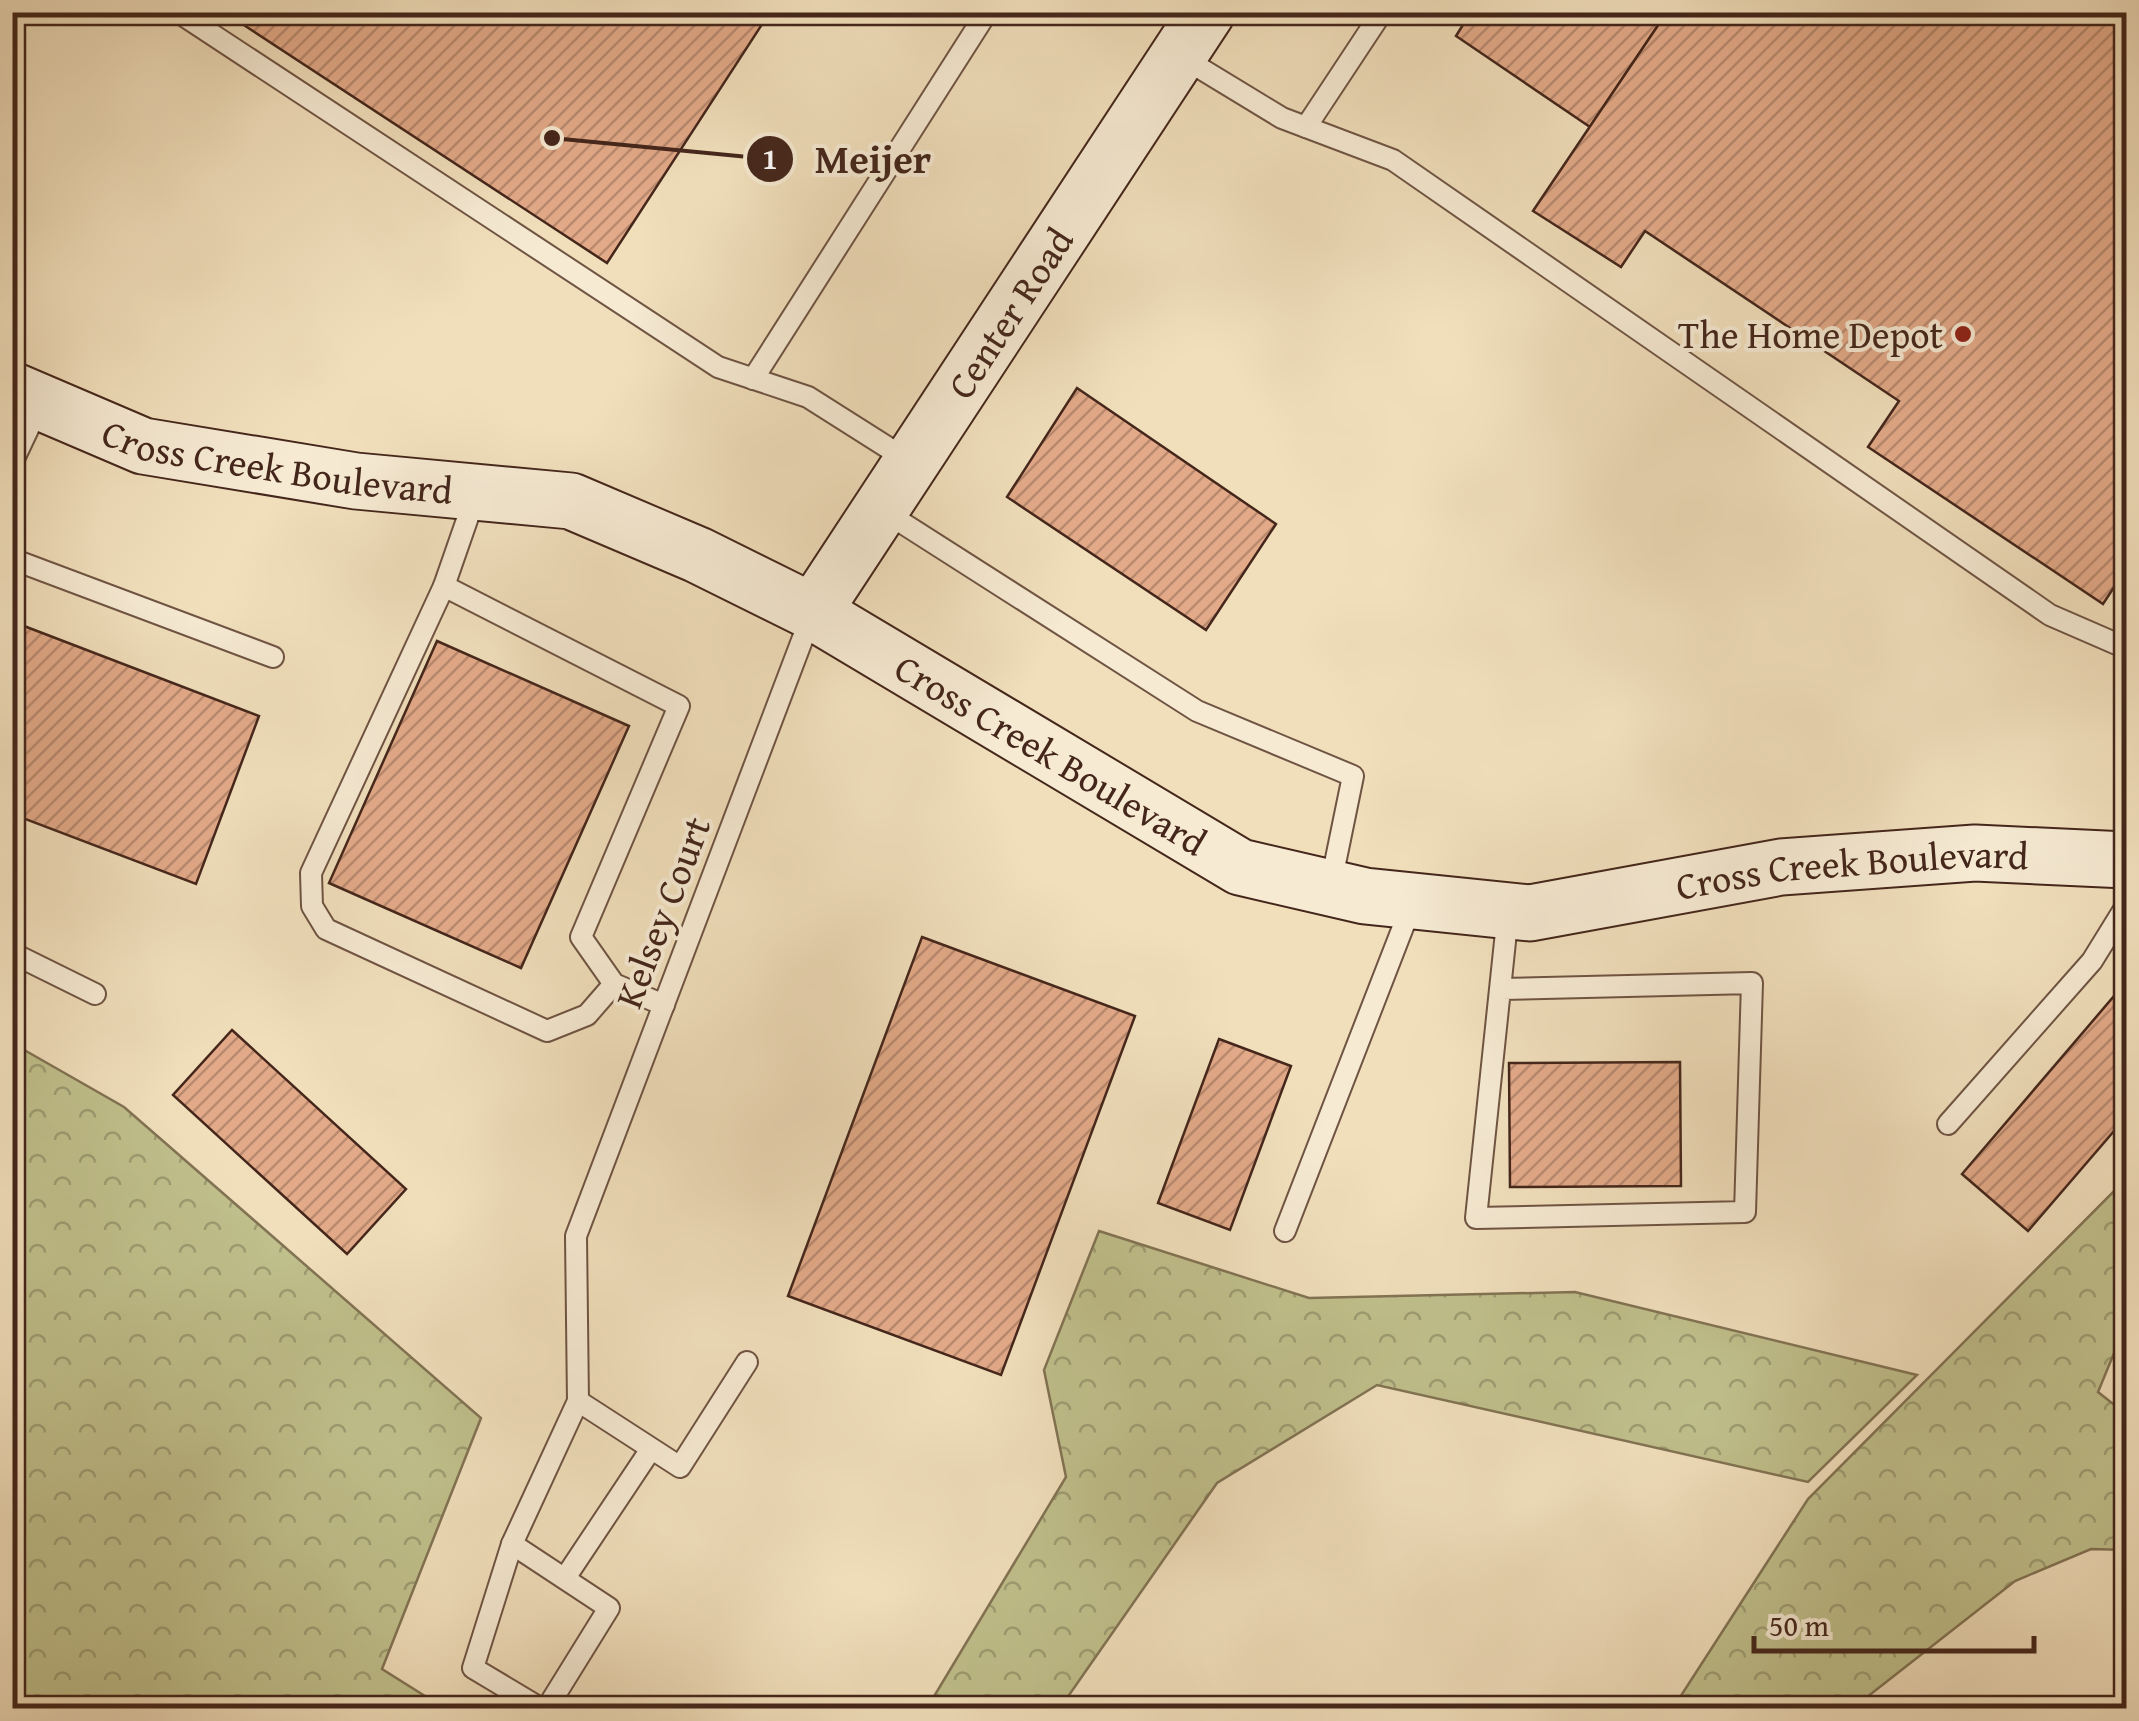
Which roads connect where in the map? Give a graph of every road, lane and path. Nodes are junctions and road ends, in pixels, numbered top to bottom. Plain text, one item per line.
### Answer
1 (178, 12) edge
2 (987, 12) edge
3 (1382, 12) edge
4 (1193, 34) edge
5 (1306, 127) junction
6 (752, 378) junction
7 (26, 397) edge
8 (910, 462) junction
9 (12, 464) edge
10 (477, 492) junction
11 (880, 509) junction
12 (12, 559) edge
13 (444, 586) junction
14 (813, 612) junction
15 (2126, 648) edge
16 (273, 657) dead end
17 (2126, 860) edge
18 (1330, 888) junction
19 (1413, 902) junction
20 (2126, 906) edge
21 (1508, 911) junction
22 (12, 953) edge
23 (614, 984) junction
24 (1502, 988) junction
25 (95, 994) dead end
26 (664, 1005) junction
27 (1948, 1124) dead end
28 (1285, 1231) dead end
29 (747, 1362) dead end
30 (578, 1401) junction
31 (652, 1448) junction
32 (512, 1544) junction
33 (564, 1578) junction
34 (543, 1708) edge

1 - 6 lane
2 - 6 lane
3 - 5 lane
4 - 5 lane
4 - 8 street, Center Road
5 - 15 lane
6 - 8 lane
7 - 9 lane
7 - 10 street, Cross Creek Boulevard
8 - 11 street, Center Road
10 - 13 lane
10 - 14 street, Cross Creek Boulevard
11 - 14 street, Center Road
11 - 18 lane
12 - 16 lane
13 - 23 lane
13 - 23 lane
14 - 18 street, Cross Creek Boulevard
14 - 26 lane, Kelsey Court
17 - 21 street, Cross Creek Boulevard
18 - 19 street, Cross Creek Boulevard
19 - 21 street, Cross Creek Boulevard
19 - 28 lane
20 - 27 lane
21 - 24 lane
22 - 25 lane
23 - 26 lane
24 - 24 lane
26 - 30 lane, Kelsey Court
29 - 31 lane
30 - 31 lane
30 - 32 lane
31 - 33 lane
32 - 33 lane
32 - 34 lane
33 - 34 lane

